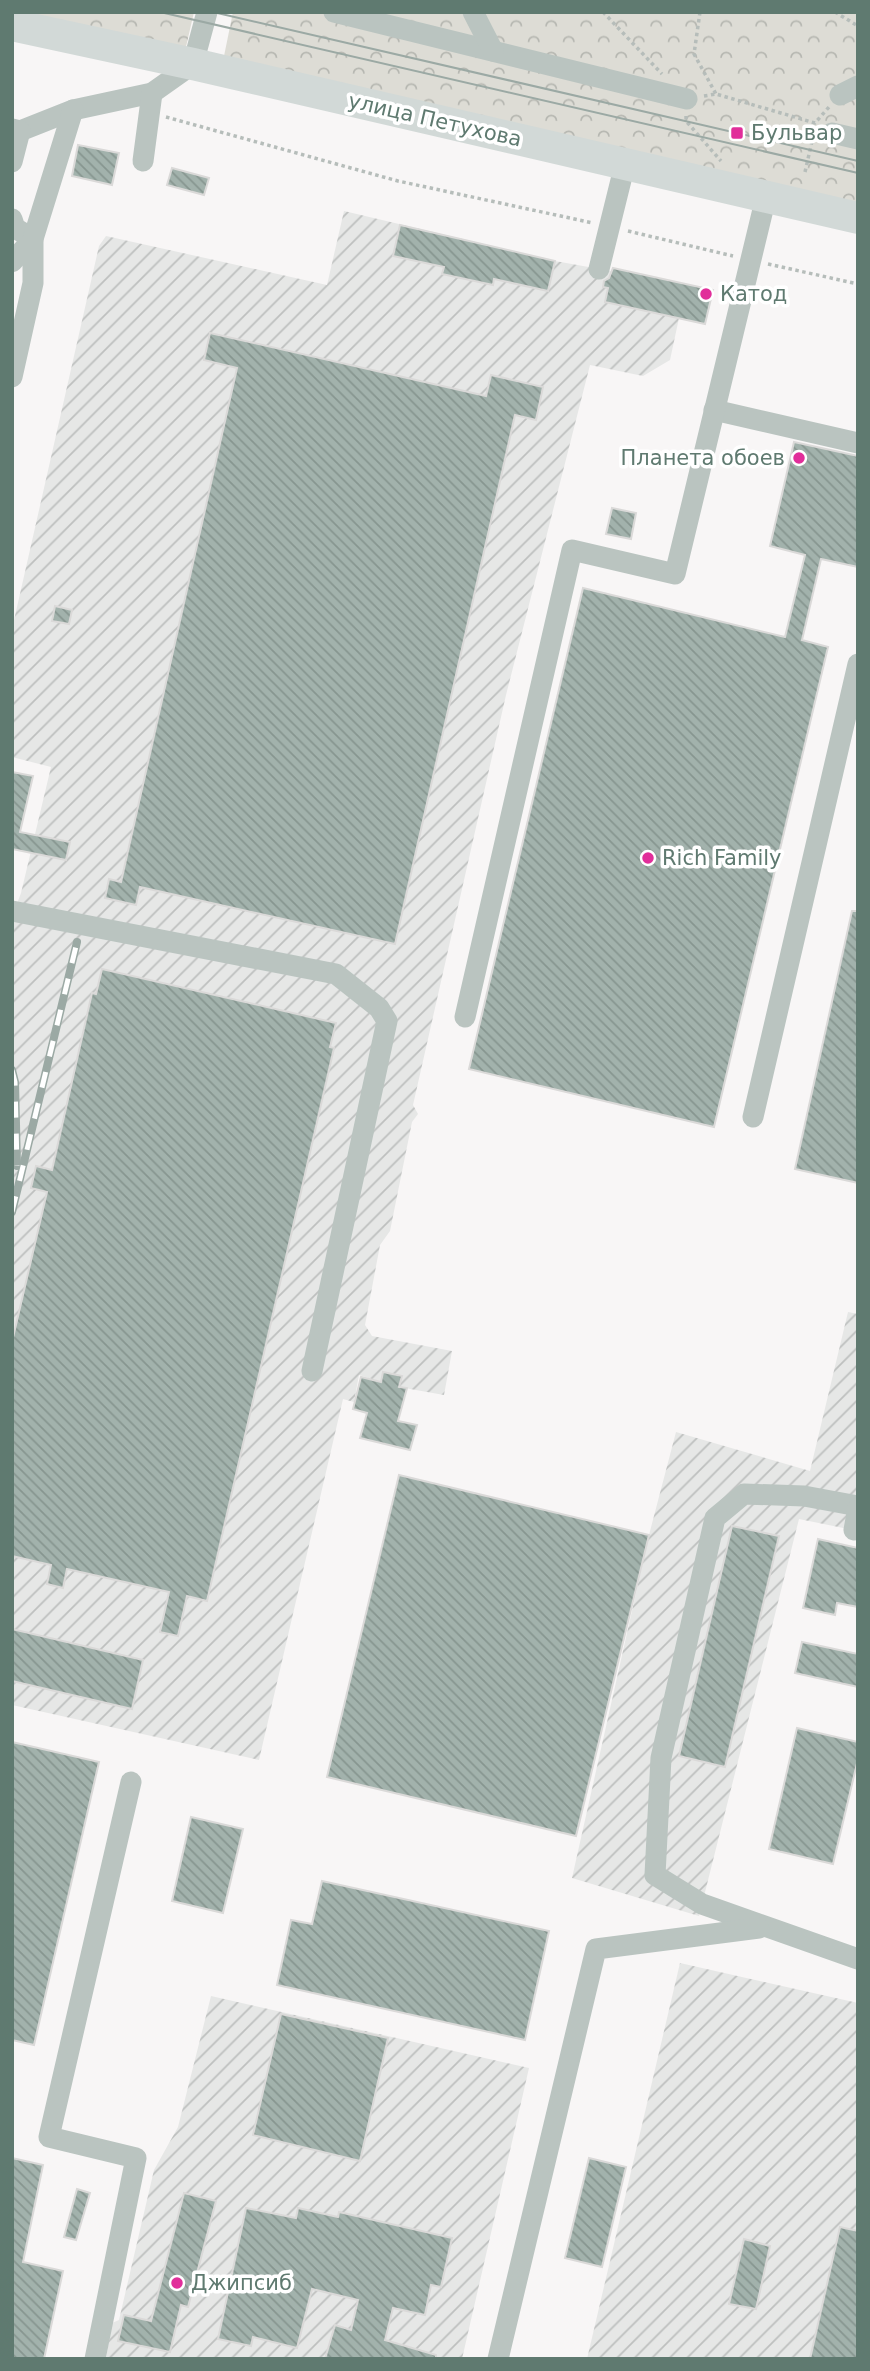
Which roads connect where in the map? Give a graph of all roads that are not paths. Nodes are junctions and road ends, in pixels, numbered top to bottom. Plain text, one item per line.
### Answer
1 (207, 12) edge
2 (334, 12) edge
3 (473, 12) edge
4 (12, 25) edge
5 (493, 51) junction
6 (192, 64) junction
7 (151, 103) junction
8 (686, 106) road end
9 (73, 110) junction
10 (16, 130) edge
11 (822, 136) road end
12 (858, 139) edge
13 (143, 161) dead end
14 (12, 162) edge
15 (625, 164) junction
16 (766, 197) junction
17 (858, 218) edge
18 (12, 219) edge
19 (33, 239) junction
20 (12, 262) edge
21 (599, 269) dead end
22 (12, 377) edge
23 (714, 410) junction
24 (858, 443) edge
25 (858, 664) edge
26 (12, 911) edge
27 (465, 1017) dead end
28 (753, 1117) dead end
29 (312, 1371) dead end
30 (858, 1507) edge
31 (853, 1530) dead end
32 (131, 1782) dead end
33 (764, 1927) junction
34 (858, 1959) edge
35 (95, 2359) edge
36 (498, 2359) edge

1 - 6 street
2 - 5 street
3 - 5 street
4 - 6 highway, улица Петухова
5 - 8 street
6 - 7 street
6 - 15 highway, улица Петухова
7 - 9 street
7 - 13 street
9 - 10 street
9 - 19 street
10 - 14 street
11 - 12 street
15 - 16 highway, улица Петухова
15 - 21 street
16 - 17 highway, улица Петухова
16 - 23 street
18 - 19 street
19 - 20 street
19 - 22 street
23 - 24 street
23 - 27 street
25 - 28 street
26 - 29 street
30 - 31 street
30 - 33 street
32 - 35 street
33 - 34 street
33 - 36 street

